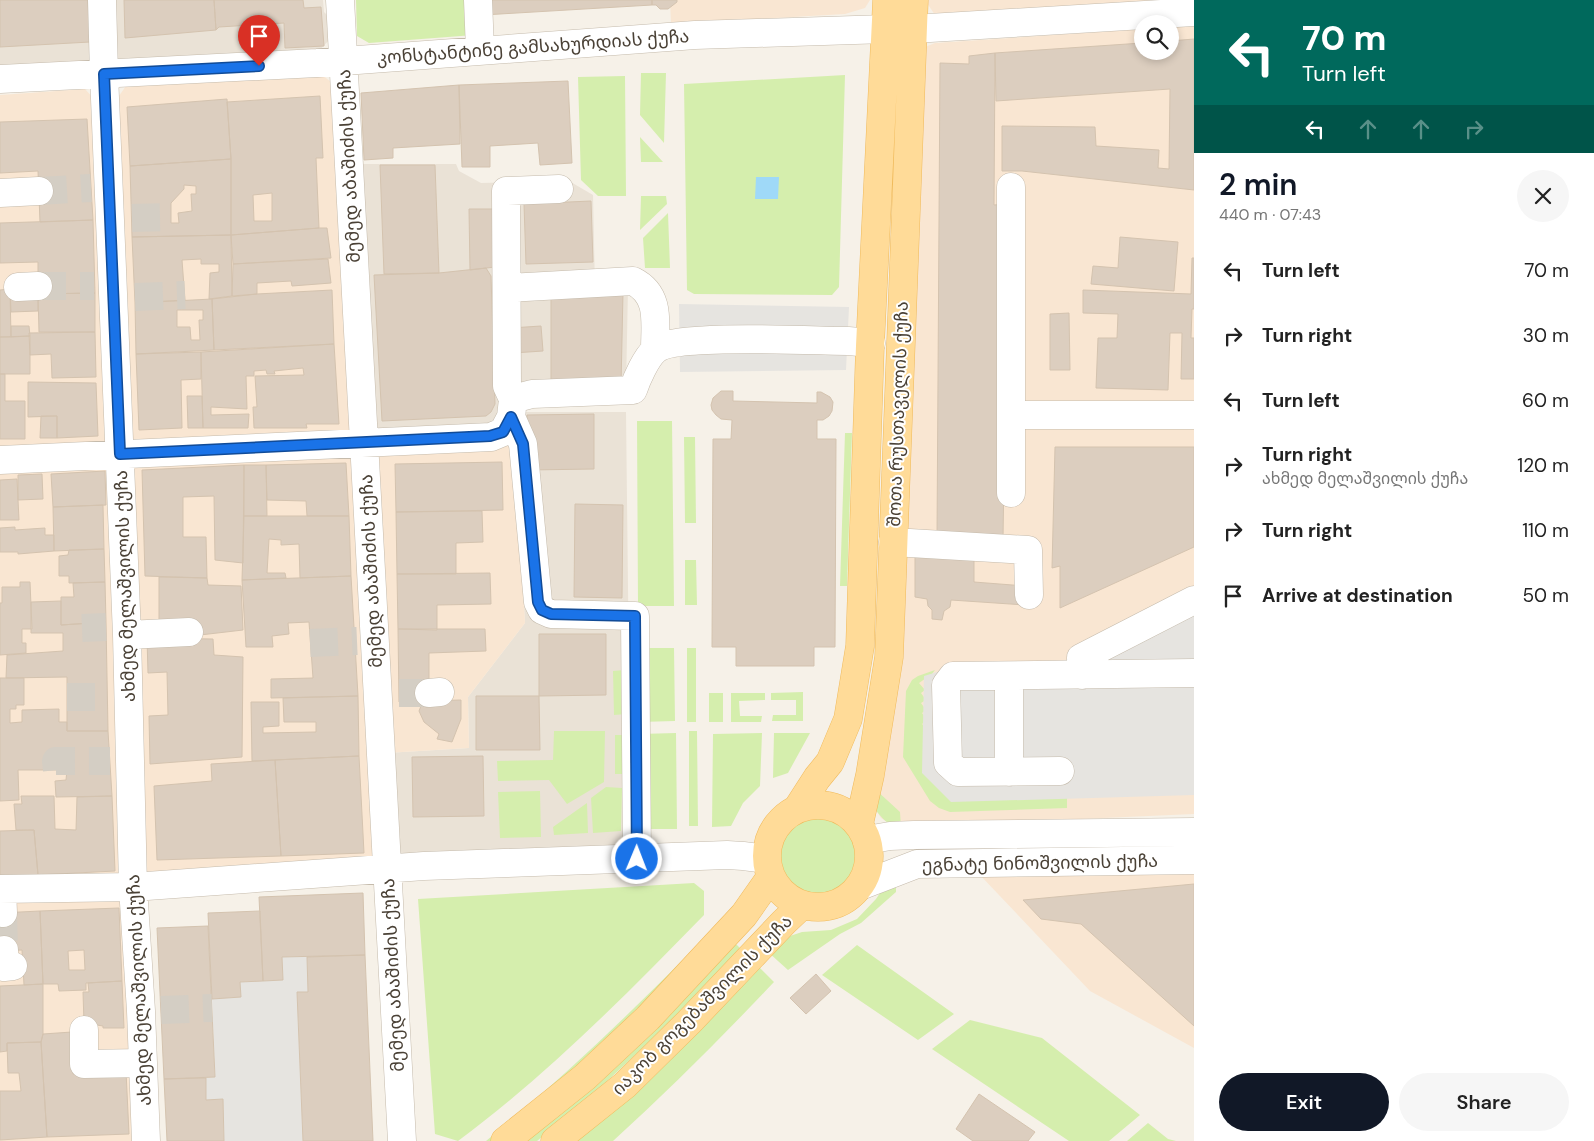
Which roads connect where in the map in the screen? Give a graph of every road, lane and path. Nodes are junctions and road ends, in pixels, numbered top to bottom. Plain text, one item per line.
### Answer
1 (102, 0) edge
2 (340, 0) edge
3 (478, 0) edge
4 (887, 0) edge
5 (914, 0) edge
6 (1194, 12) edge
7 (886, 29) junction
8 (913, 29) junction
9 (480, 50) junction
10 (344, 61) junction
11 (104, 74) junction
12 (0, 79) edge
13 (1011, 187) dead end
14 (559, 189) dead end
15 (39, 191) tunnel mouth
16 (0, 192) edge
17 (507, 288) junction
18 (871, 343) junction
19 (655, 350) junction
20 (512, 408) junction
21 (1011, 415) junction
22 (1194, 415) edge
23 (364, 443) junction
24 (120, 454) junction
25 (0, 460) edge
26 (1011, 493) dead end
27 (893, 542) junction
28 (1029, 594) dead end
29 (1194, 600) edge
30 (120, 630) junction
31 (189, 632) dead end
32 (1194, 673) edge
33 (1082, 675) junction
34 (1009, 676) junction
35 (1060, 771) dead end
36 (1009, 772) junction
37 (797, 809) junction
38 (863, 832) junction
39 (1194, 832) edge
40 (637, 859) junction
41 (1194, 860) edge
42 (387, 868) junction
43 (768, 869) junction
44 (860, 886) junction
45 (133, 887) junction
46 (2, 897) edge
47 (801, 906) junction
48 (84, 1030) dead end
49 (142, 1063) junction
50 (146, 1141) edge
51 (402, 1141) edge
52 (504, 1141) edge
53 (555, 1141) edge

1 - 11 street, ახმედ მელაშვილის ქუჩა
2 - 10 street, მემედ აბაშიძის ქუჩა
3 - 9 street
4 - 7 main road, შოთა რუსთაველის ქუჩა
5 - 8 main road, შოთა რუსთაველის ქუჩა
6 - 8 street
7 - 9 street, კონსტანტინე გამსახურდიას ქუჩა
7 - 18 main road, შოთა რუსთაველის ქუჩა
8 - 27 main road, შოთა რუსთაველის ქუჩა
9 - 10 street, კონსტანტინე გამსახურდიას ქუჩა
10 - 11 street, კონსტანტინე გამსახურდიას ქუჩა
10 - 23 street, მემედ აბაშიძის ქუჩა
11 - 12 street, კონსტანტინე გამსახურდიას ქუჩა
11 - 24 street, ახმედ მელაშვილის ქუჩა
13 - 21 street
14 - 17 street
15 - 16 street
17 - 19 street
17 - 20 street
18 - 19 street
18 - 37 main road, შოთა რუსთაველის ქუჩა
19 - 20 street
20 - 23 street
20 - 40 street
21 - 22 street
21 - 26 street
23 - 24 street
23 - 42 street, მემედ აბაშიძის ქუჩა
24 - 25 street
24 - 30 street, ახმედ მელაშვილის ქუჩა
27 - 28 street
27 - 38 main road, შოთა რუსთაველის ქუჩა
29 - 33 street
30 - 31 street
30 - 45 street, ახმედ მელაშვილის ქუჩა
32 - 33 street
33 - 34 street
34 - 36 street
34 - 36 street
35 - 36 street
37 - 38 main road
37 - 43 main road
38 - 39 street, ეგნატე ნინოშვილის ქუჩა
38 - 44 main road
40 - 42 street
40 - 43 street
41 - 44 street, ეგნატე ნინოშვილის ქუჩა
42 - 45 street
42 - 51 street, მემედ აბაშიძის ქუჩა
43 - 47 main road
43 - 52 main road, იაკობ გოგებაშვილის ქუჩა
44 - 47 main road
45 - 46 street
45 - 49 street, ახმედ მელაშვილის ქუჩა
47 - 53 main road, იაკობ გოგებაშვილის ქუჩა
48 - 49 street
49 - 50 street, ახმედ მელაშვილის ქუჩა

